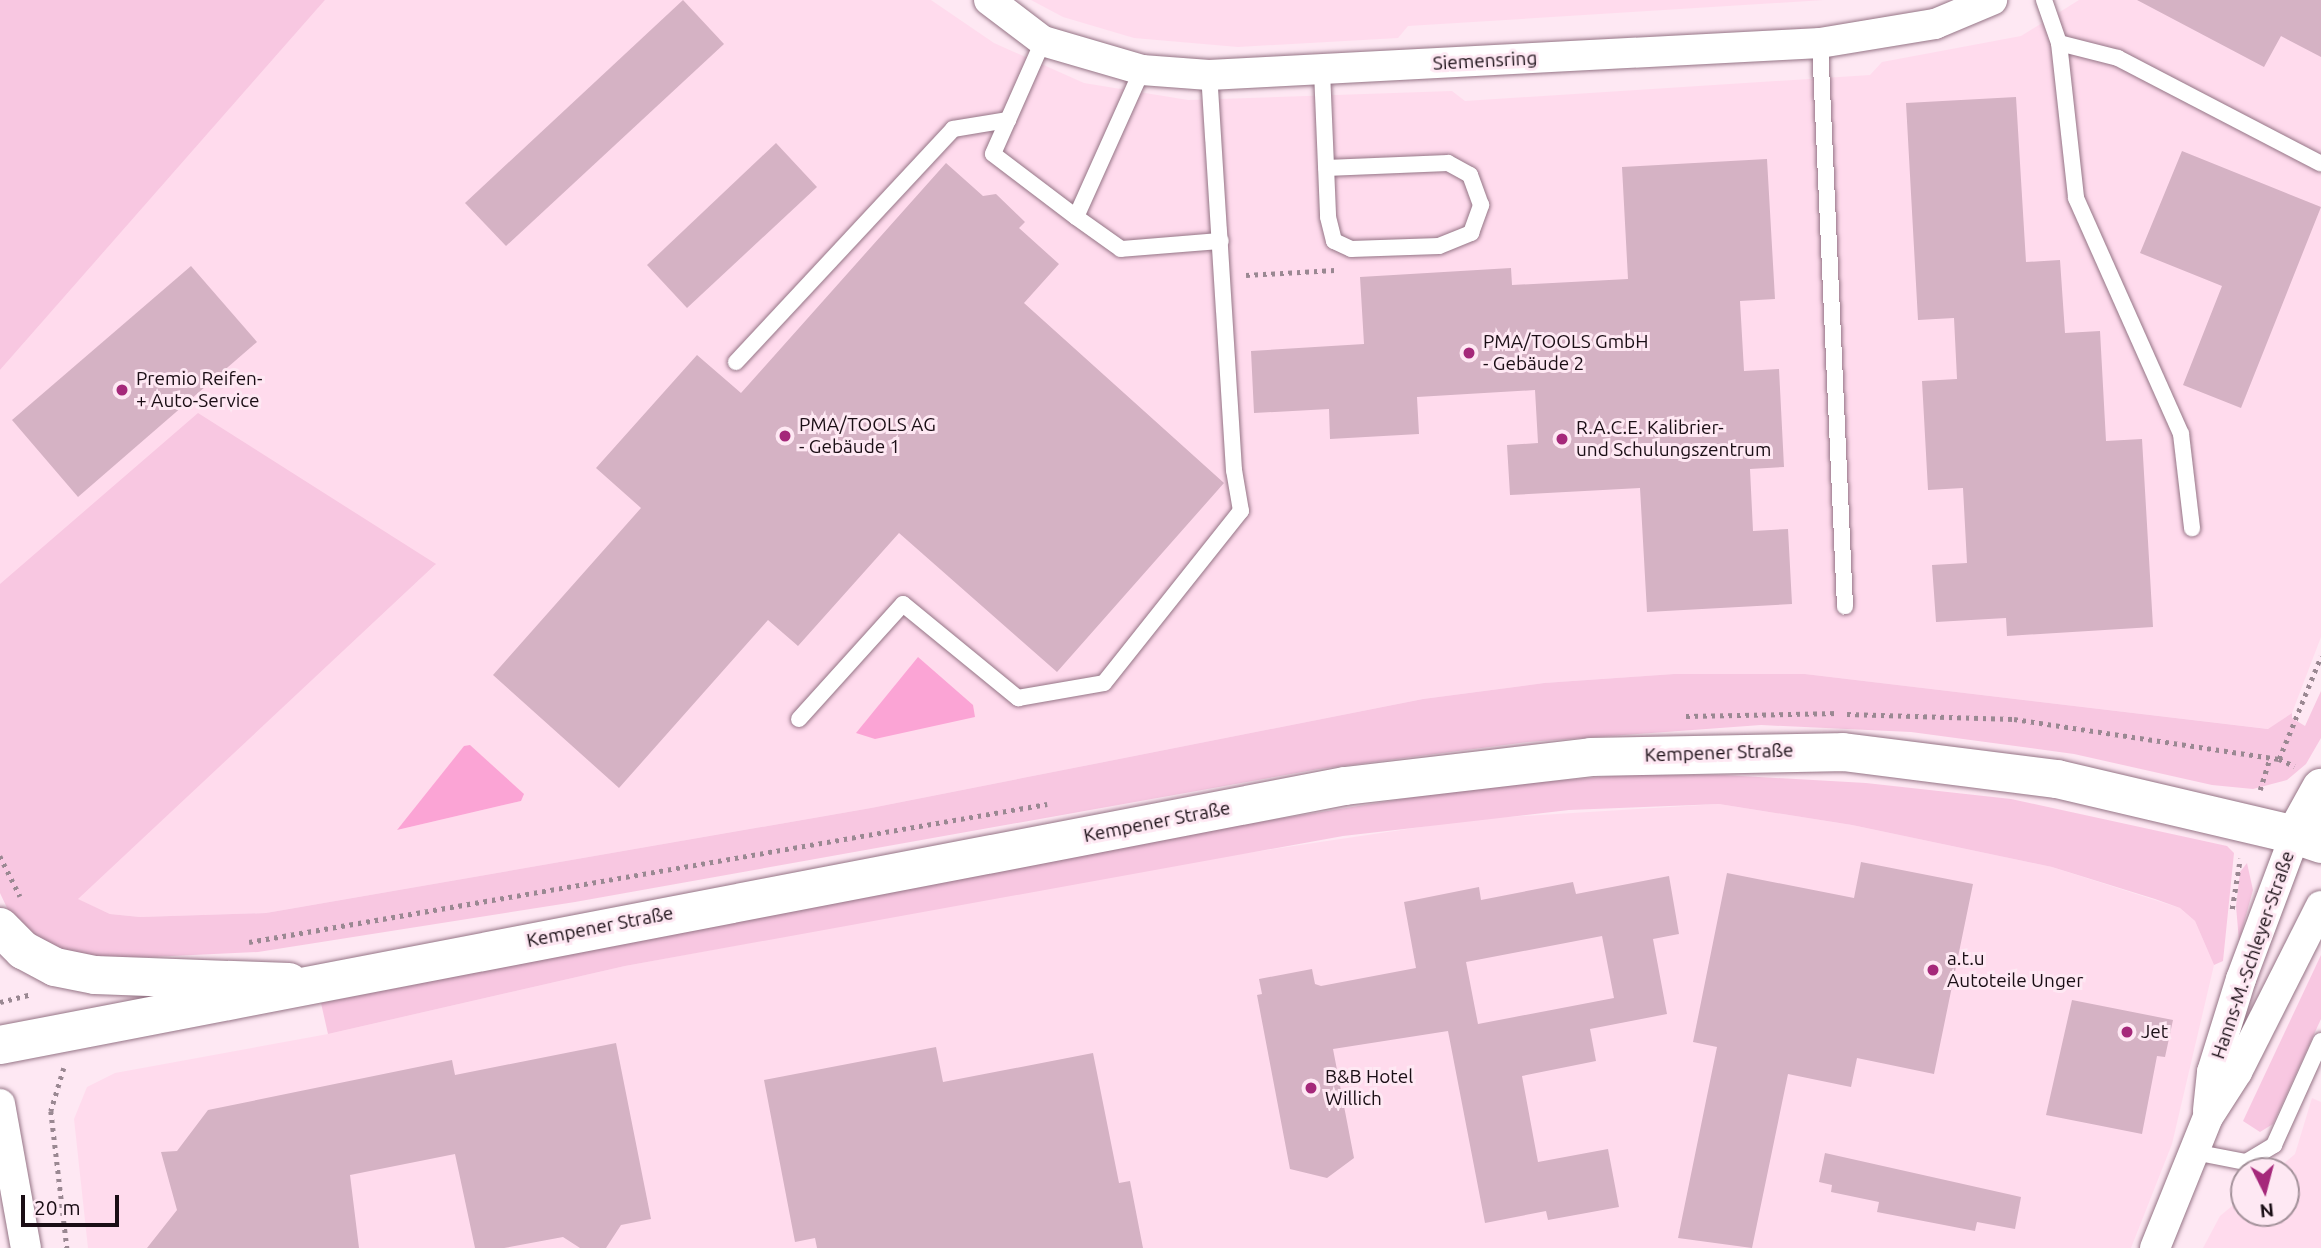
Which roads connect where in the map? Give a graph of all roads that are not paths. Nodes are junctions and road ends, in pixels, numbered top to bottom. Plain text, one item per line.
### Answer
1 (989, 0) edge
2 (1992, 0) edge
3 (2044, 0) edge
4 (1043, 41) junction
5 (1820, 43) junction
6 (2059, 43) junction
7 (1142, 70) junction
8 (1322, 71) junction
9 (1209, 75) junction
10 (1008, 120) junction
11 (2320, 163) edge
12 (1326, 168) junction
13 (1076, 217) junction
14 (1221, 241) junction
15 (736, 362) dead end
16 (2192, 528) dead end
17 (1845, 606) dead end
18 (799, 719) dead end
19 (2321, 788) edge
20 (2308, 839) edge
21 (2321, 906) edge
22 (0, 927) edge
23 (309, 982) junction
24 (2321, 1041) edge
25 (0, 1045) edge
26 (0, 1104) edge
27 (2208, 1117) junction
28 (2194, 1152) junction
29 (26, 1248) edge
30 (2155, 1248) edge

1 - 4 street, Siemensring
2 - 5 street, Siemensring
3 - 6 lane
4 - 7 street, Siemensring
4 - 10 lane
5 - 8 street, Siemensring
5 - 17 lane
6 - 11 lane
6 - 16 lane
7 - 9 street, Siemensring
7 - 13 lane
8 - 9 street, Siemensring
8 - 12 lane
9 - 14 lane
10 - 13 lane
10 - 15 lane
12 - 12 lane
13 - 14 lane
14 - 18 lane
19 - 20 main road
20 - 23 main road, Kempener Straße
20 - 27 street, Hanns-M.-Schleyer-Straße
21 - 27 street, Hanns-M.-Schleyer-Straße
22 - 23 main road
23 - 25 main road, Kempener Straße
24 - 28 lane
26 - 29 street
27 - 28 street, Hanns-M.-Schleyer-Straße
28 - 30 street, Hanns-M.-Schleyer-Straße

